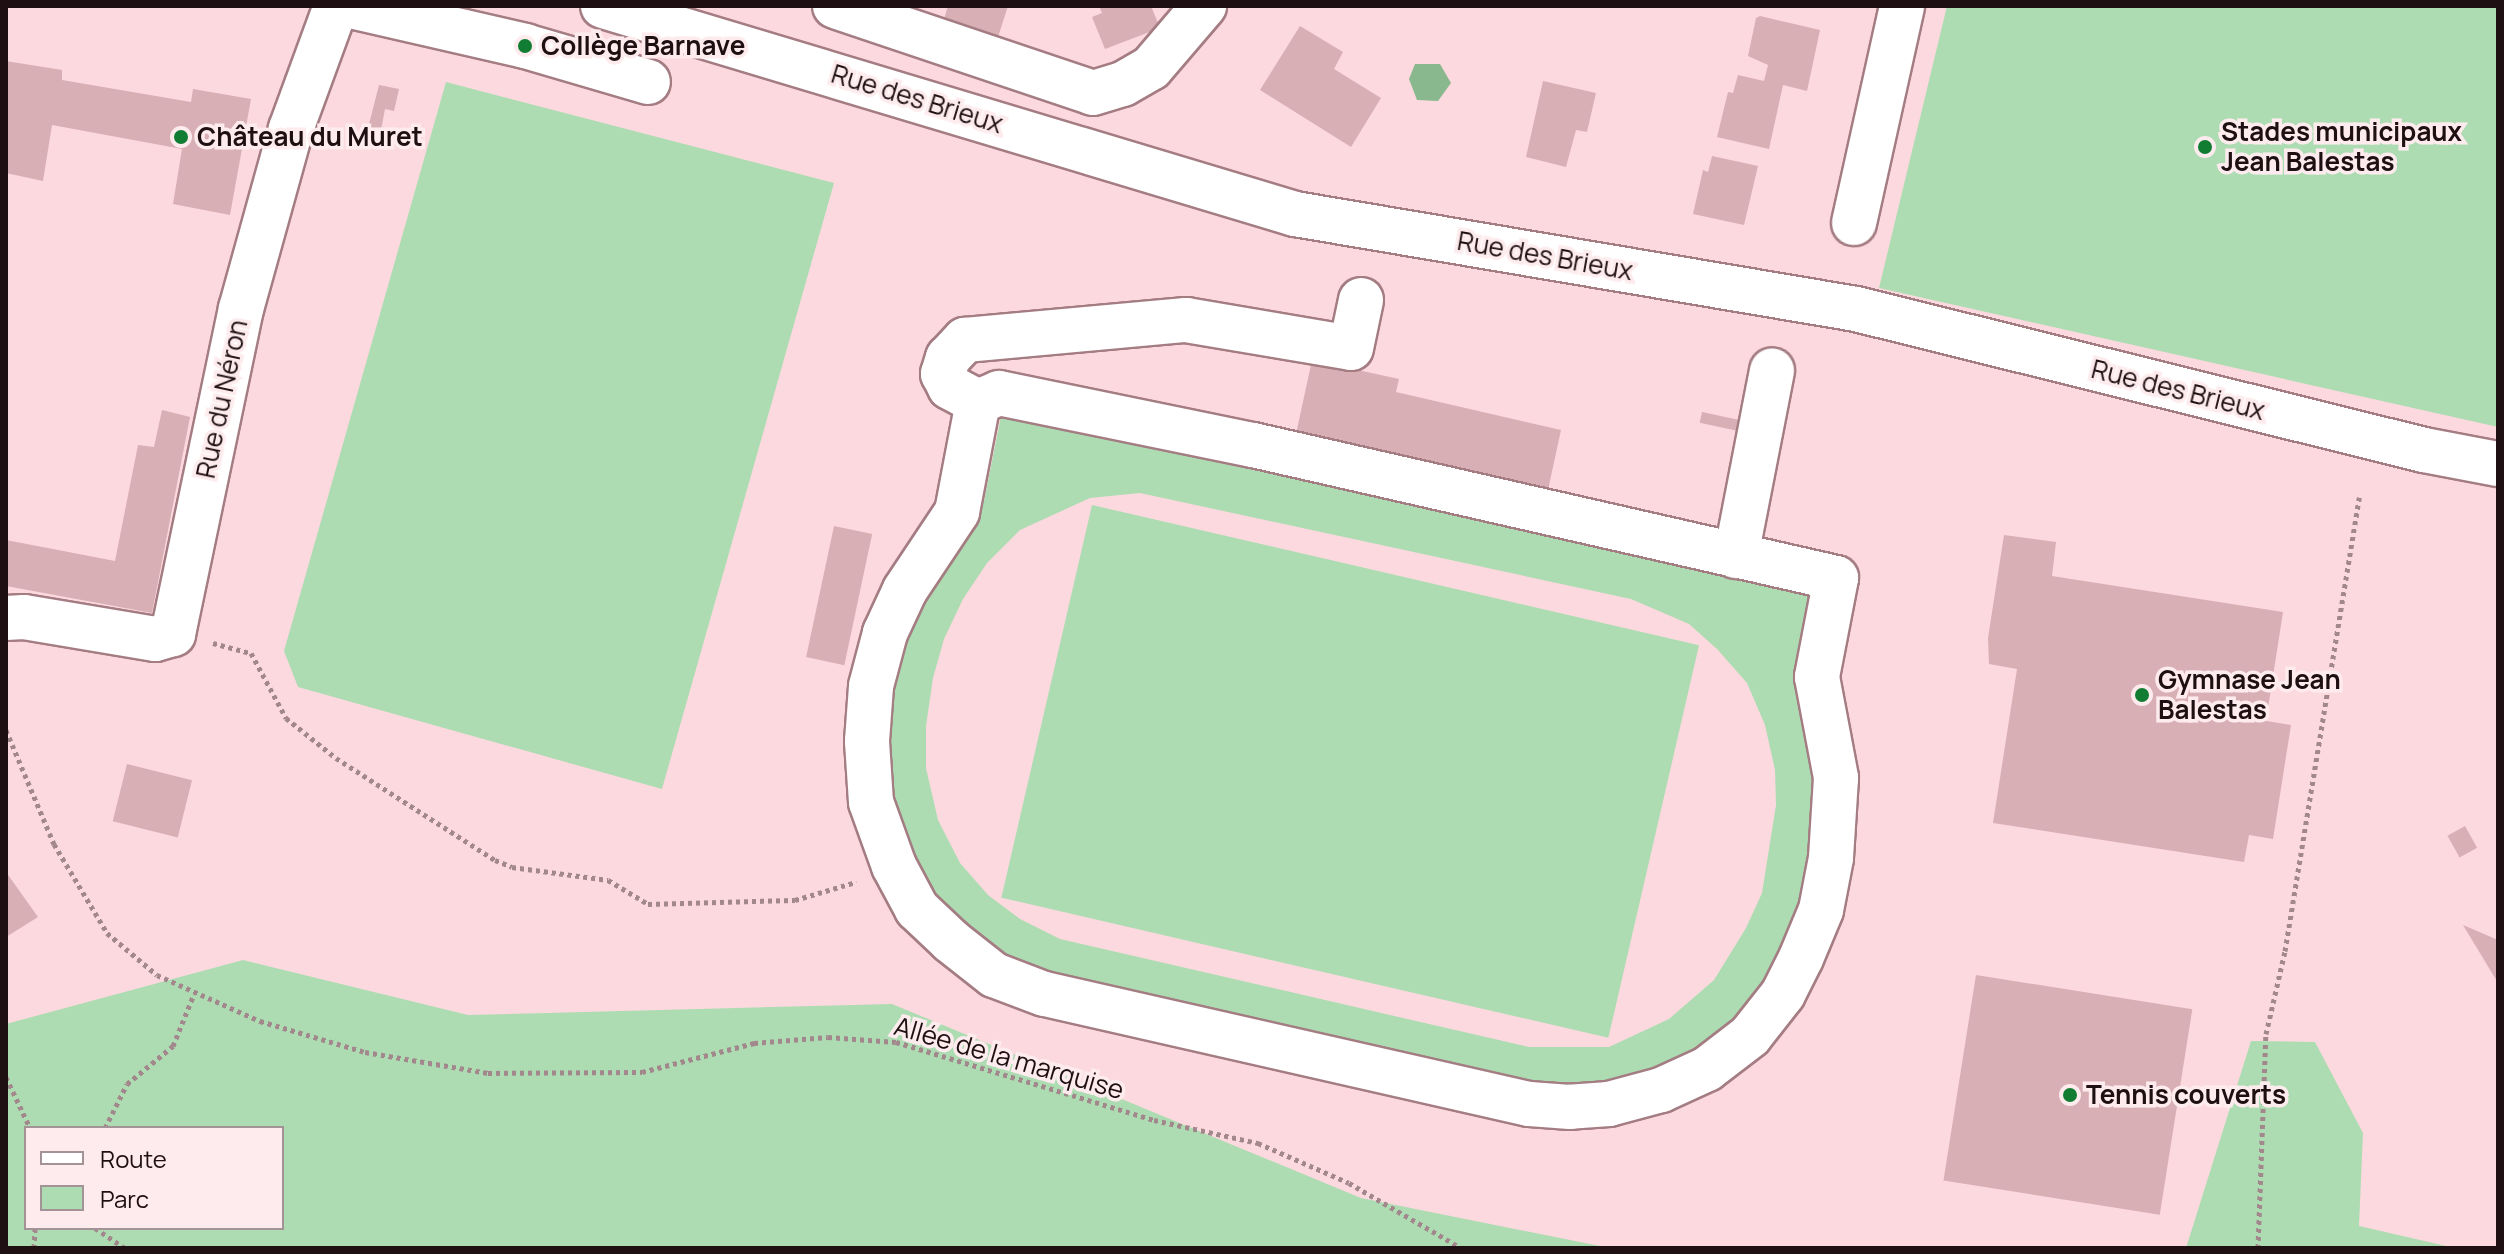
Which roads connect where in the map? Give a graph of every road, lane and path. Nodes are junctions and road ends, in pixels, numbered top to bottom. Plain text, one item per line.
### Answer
1 (336, 6) edge
2 (351, 6) edge
3 (603, 6) edge
4 (835, 6) edge
5 (1204, 6) edge
6 (1902, 6) edge
7 (662, 14) edge
8 (648, 82) dead end
9 (1854, 223) dead end
10 (1361, 300) dead end
11 (1772, 370) dead end
12 (978, 402) junction
13 (2498, 464) edge
14 (2359, 497) dead end
15 (1736, 556) junction
16 (6, 618) edge
17 (173, 634) junction
18 (6, 730) edge
19 (894, 866) junction
20 (194, 994) junction
21 (6, 1077) edge
22 (29, 1126) edge
23 (106, 1126) edge
24 (98, 1230) edge
25 (125, 1248) edge
26 (1461, 1248) edge
27 (2258, 1248) edge

1 - 17 street, Rue du Néron
2 - 8 street
3 - 7 street, Rue des Brieux
4 - 5 street
6 - 9 street
7 - 13 street, Rue des Brieux
10 - 12 street
11 - 15 street
12 - 15 street
12 - 19 street
14 - 27 path
15 - 19 street
16 - 17 street
17 - 19 path
18 - 20 path, Allée de la marquise
20 - 23 path
20 - 26 path, Allée de la marquise
21 - 22 path
24 - 25 path

